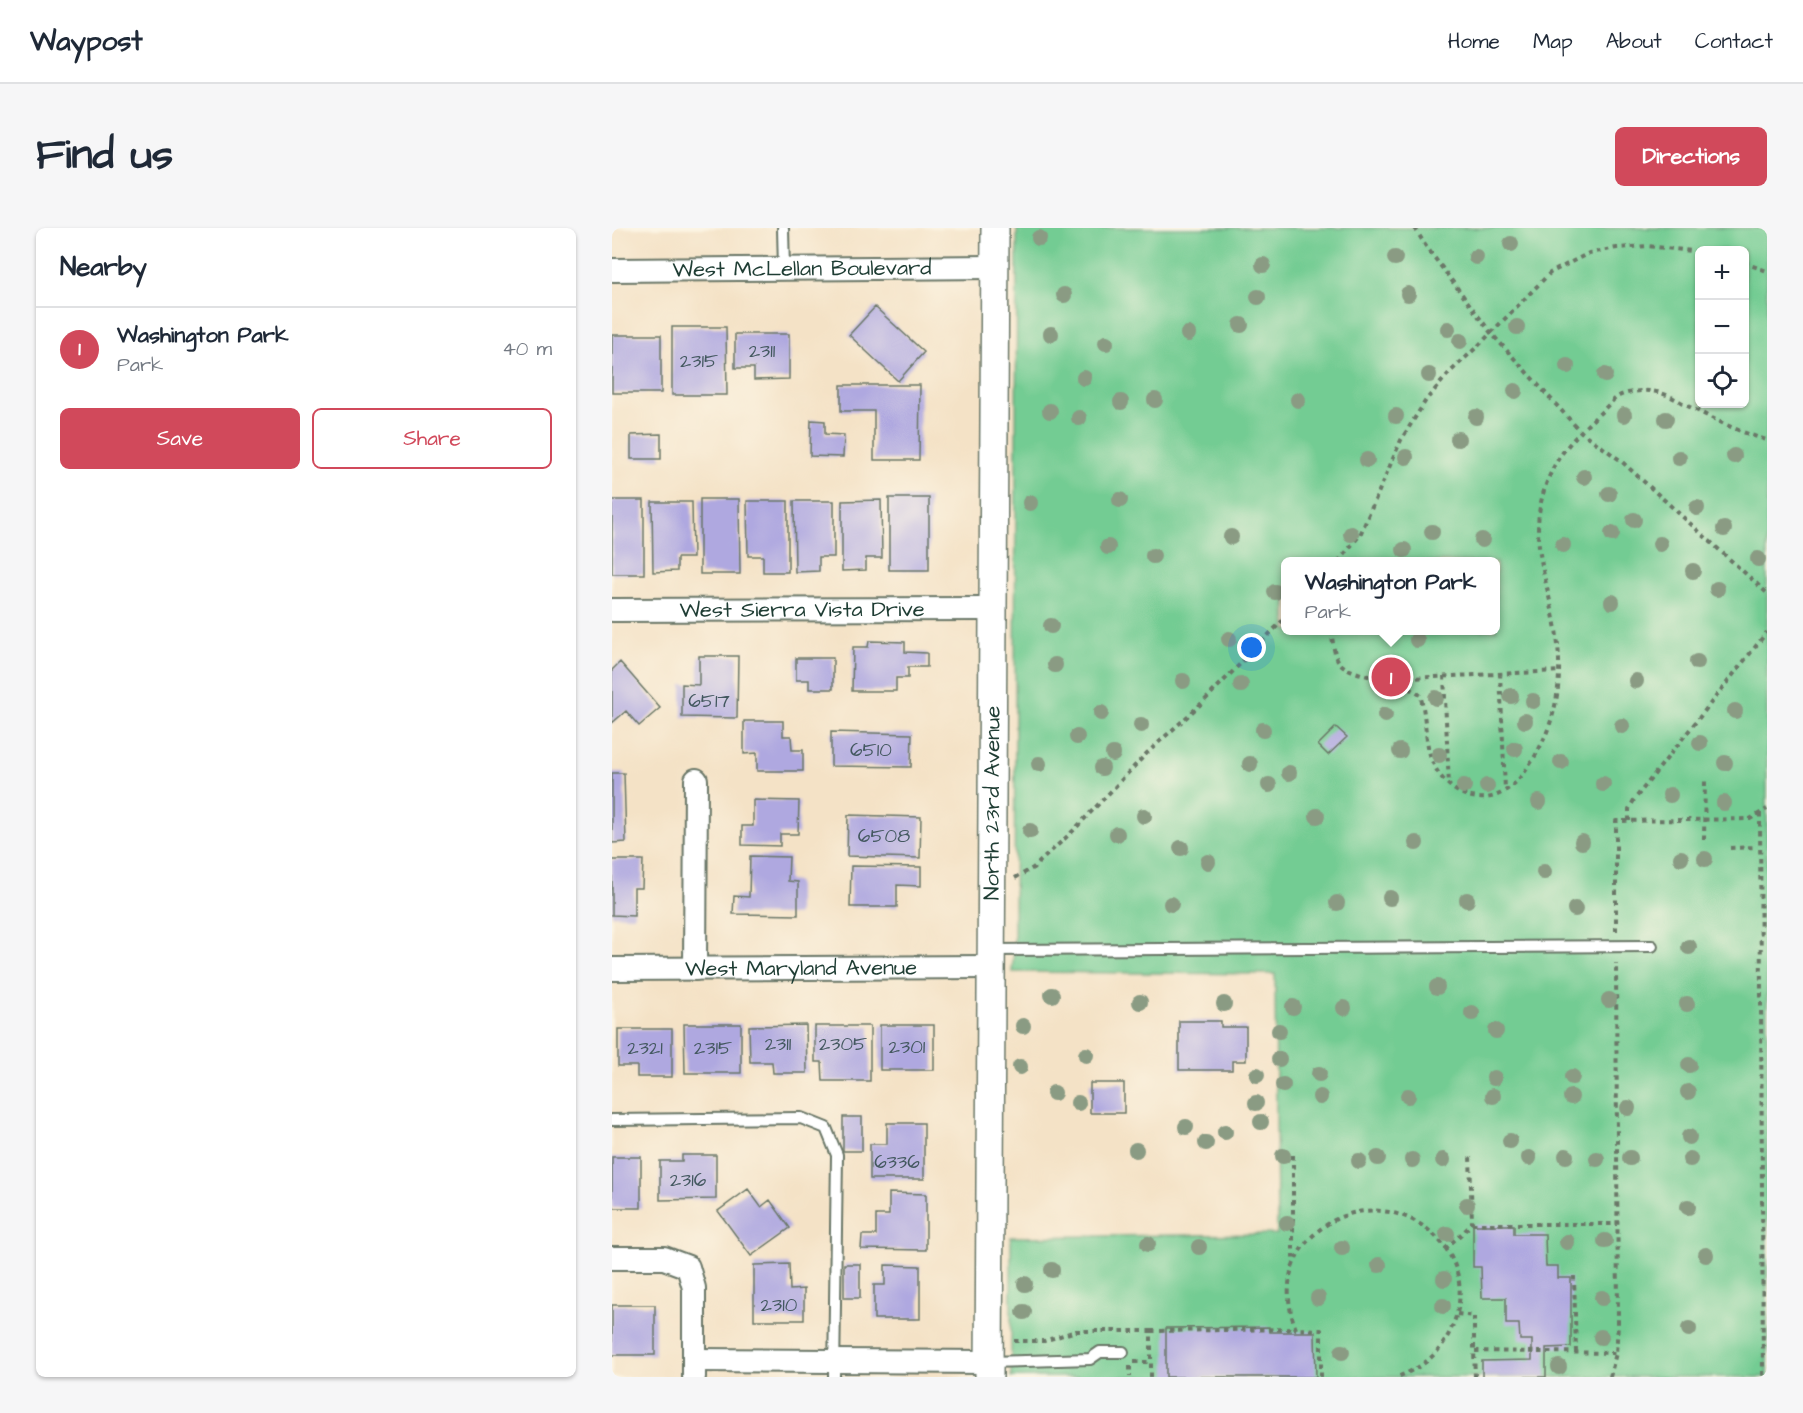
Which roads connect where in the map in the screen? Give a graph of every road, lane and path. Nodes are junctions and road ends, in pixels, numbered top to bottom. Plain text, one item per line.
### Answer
1 (783, 228) edge
2 (994, 228) edge
3 (1415, 228) edge
4 (1695, 251) edge
5 (1749, 265) edge
6 (994, 267) junction
7 (612, 270) edge
8 (784, 270) junction
9 (1767, 271) edge
10 (1491, 333) junction
11 (1580, 431) junction
12 (1767, 440) edge
13 (1341, 557) edge
14 (1767, 593) edge
15 (993, 609) junction
16 (612, 610) edge
17 (1281, 621) edge
18 (1767, 632) edge
19 (1332, 635) edge
20 (1560, 671) junction
21 (1500, 674) junction
22 (1444, 676) junction
23 (1384, 679) junction
24 (1705, 779) dead end
25 (696, 780) dead end
26 (1449, 786) junction
27 (1506, 790) junction
28 (1767, 809) edge
29 (1760, 813) junction
30 (1704, 820) junction
31 (1629, 821) junction
32 (1704, 840) dead end
33 (1730, 848) dead end
34 (1757, 848) dead end
35 (1014, 878) dead end
36 (1761, 901) junction
37 (1767, 901) edge
38 (1616, 946) junction
39 (1653, 946) dead end
40 (991, 959) junction
41 (612, 969) edge
42 (695, 969) junction
43 (612, 1120) edge
44 (1293, 1155) dead end
45 (1470, 1155) dead end
46 (1472, 1224) junction
47 (1617, 1224) junction
48 (1445, 1249) junction
49 (612, 1258) edge
50 (1293, 1264) junction
51 (1574, 1276) dead end
52 (1457, 1314) junction
53 (1296, 1329) junction
54 (1151, 1331) dead end
55 (1123, 1352) dead end
56 (1474, 1352) junction
57 (1576, 1353) junction
58 (1616, 1353) junction
59 (1765, 1360) edge
60 (1151, 1362) dead end
61 (694, 1368) edge
62 (834, 1369) edge
63 (989, 1370) edge
64 (1151, 1377) edge
65 (1321, 1377) edge
66 (1398, 1377) edge
67 (1475, 1377) edge
68 (1610, 1377) edge
69 (1763, 1377) edge

1 - 8 lane
2 - 6 street, North 23rd Avenue
3 - 10 path
4 - 10 path
5 - 9 path
6 - 8 street, West McLellan Boulevard
6 - 15 street, North 23rd Avenue
7 - 8 street, West McLellan Boulevard
10 - 11 path
10 - 13 path
11 - 12 path
11 - 14 path
11 - 20 path
15 - 16 street, West Sierra Vista Drive
15 - 40 street, North 23rd Avenue
17 - 35 path
18 - 31 path
19 - 23 path
20 - 21 path
20 - 27 path
21 - 22 path
21 - 27 path
22 - 23 path
22 - 26 path
23 - 26 path
24 - 30 path
25 - 42 street
26 - 27 path
28 - 29 path
29 - 30 path
29 - 36 path
30 - 31 path
30 - 32 path
31 - 38 path
33 - 34 path
36 - 37 path
36 - 59 path
38 - 39 lane
38 - 40 lane
38 - 47 path
40 - 42 street, West Maryland Avenue
40 - 63 street, North 23rd Avenue
41 - 42 street, West Maryland Avenue
43 - 62 lane
44 - 50 path
45 - 46 path
46 - 47 path
46 - 48 path
47 - 58 path
48 - 50 path
48 - 52 path
49 - 61 street
50 - 53 path
51 - 57 path
52 - 56 path
52 - 66 path
53 - 54 path
53 - 65 path
55 - 63 lane
56 - 57 path
56 - 67 path
57 - 58 path
58 - 68 path
59 - 69 path
60 - 64 path
61 - 62 street
62 - 63 street

